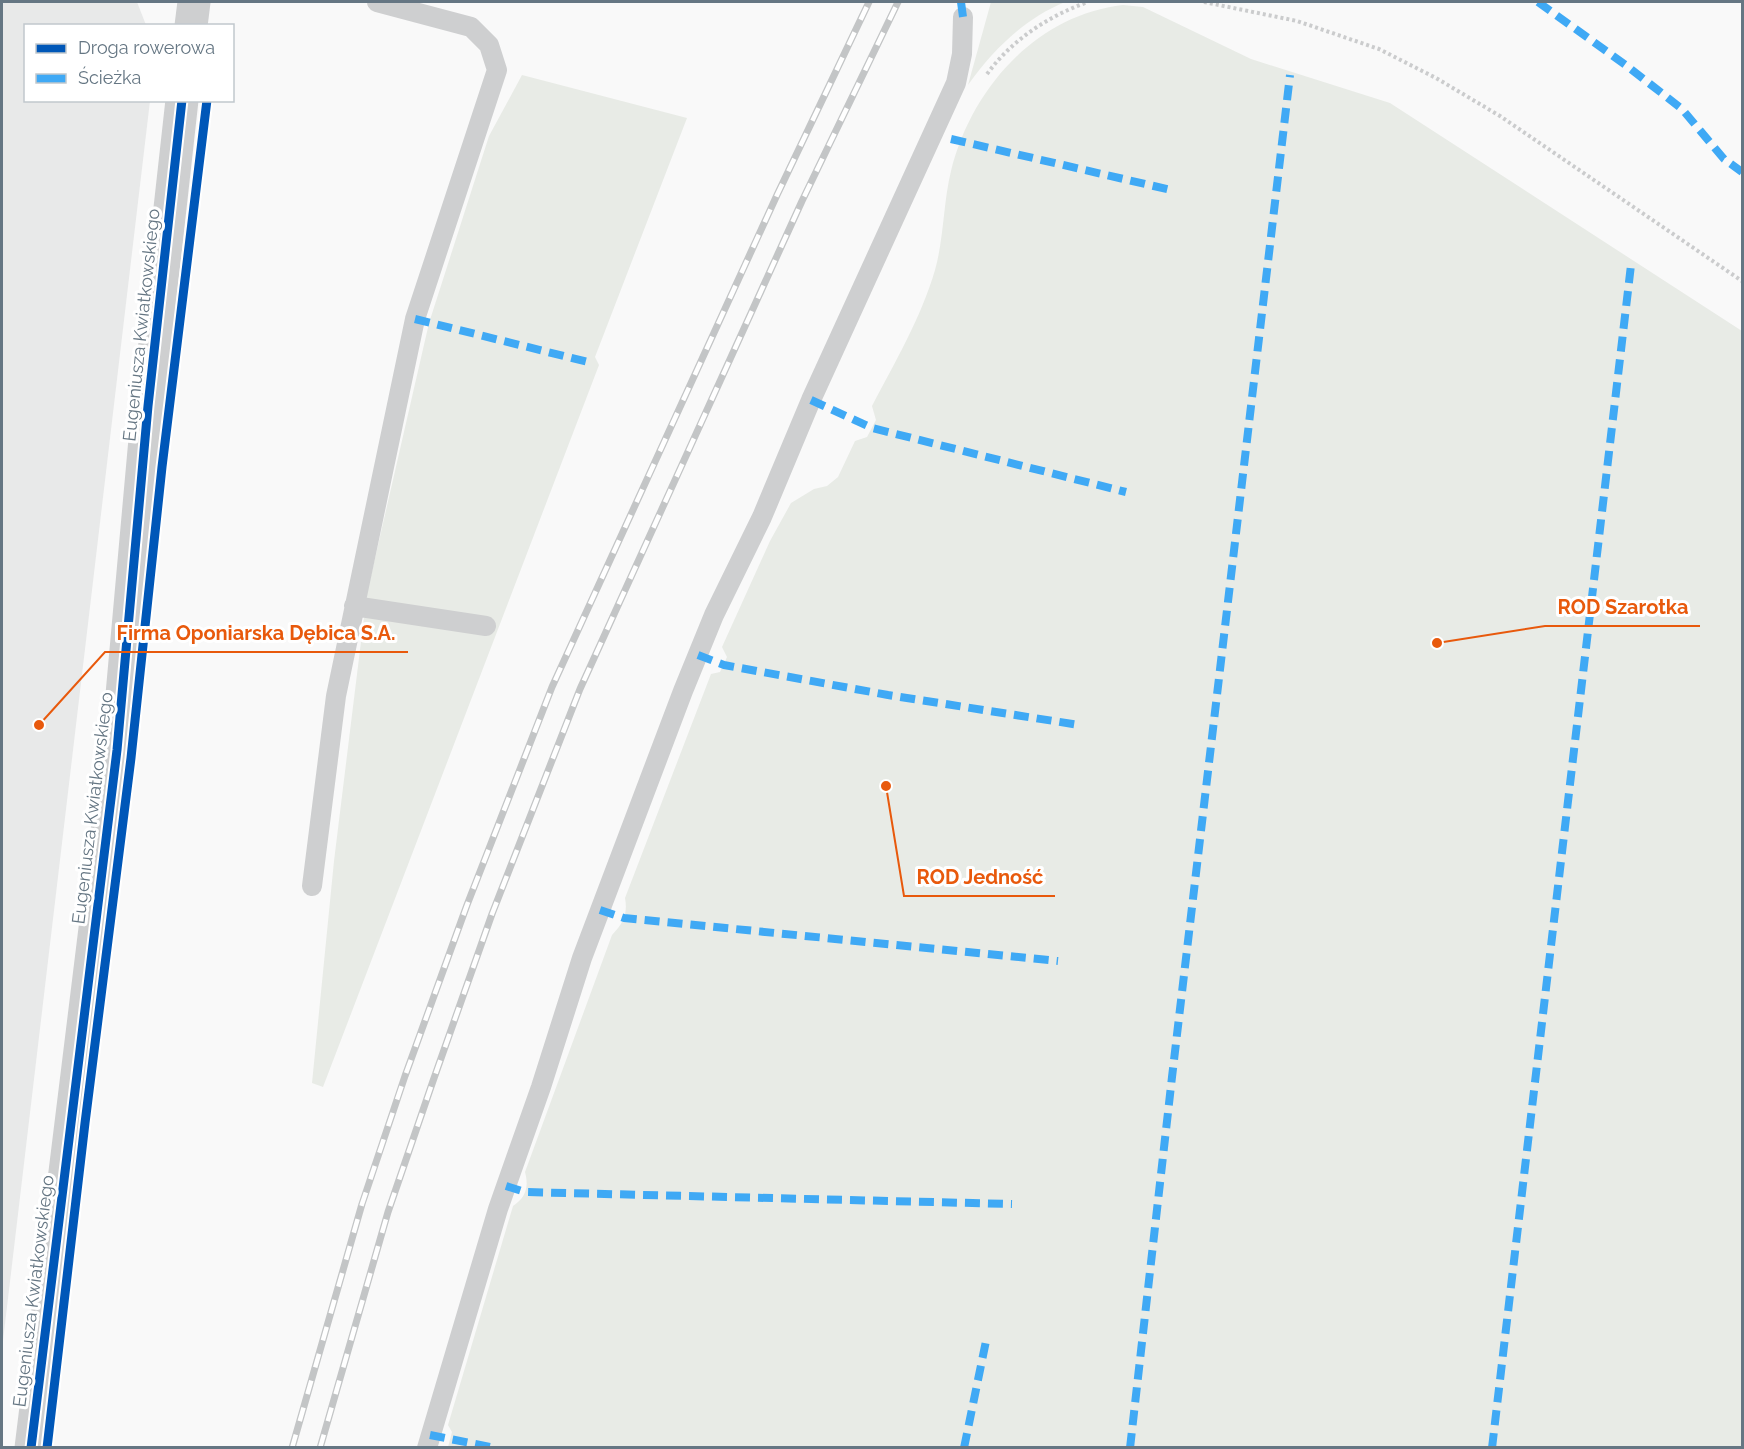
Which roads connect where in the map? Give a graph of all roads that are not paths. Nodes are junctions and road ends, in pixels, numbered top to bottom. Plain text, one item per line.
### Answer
1 (194, 2) edge
2 (377, 2) edge
3 (963, 16) dead end
4 (191, 24) edge
5 (182, 102) edge
6 (354, 606) junction
7 (486, 626) dead end
8 (312, 886) dead end
9 (31, 1448) edge
10 (427, 1448) edge

1 - 4 street
2 - 6 lane
3 - 10 lane
5 - 9 street, Eugeniusza Kwiatkowskiego
6 - 7 lane
6 - 8 lane

